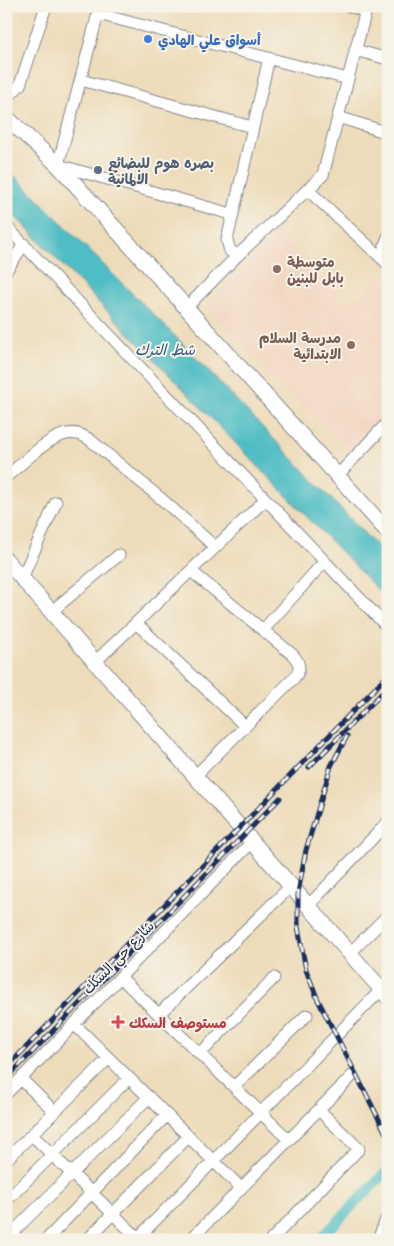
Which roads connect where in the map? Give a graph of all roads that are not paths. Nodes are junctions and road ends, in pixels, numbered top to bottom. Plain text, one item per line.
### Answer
1 (348, 6) edge
2 (45, 9) dead end
3 (366, 9) edge
4 (99, 10) edge
5 (355, 50) junction
6 (269, 58) junction
7 (388, 59) edge
8 (348, 79) junction
9 (80, 80) junction
10 (6, 99) edge
11 (6, 117) edge
12 (338, 117) junction
13 (252, 127) junction
14 (388, 133) edge
15 (58, 165) junction
16 (308, 190) junction
17 (231, 214) junction
18 (6, 226) edge
19 (388, 237) edge
20 (24, 244) junction
21 (238, 255) junction
22 (384, 260) edge
23 (6, 272) edge
24 (187, 307) junction
25 (388, 422) edge
26 (336, 476) junction
27 (6, 477) edge
28 (265, 500) junction
29 (56, 502) dead end
30 (388, 532) edge
31 (214, 546) junction
32 (119, 555) dead end
33 (6, 560) edge
34 (324, 562) junction
35 (191, 571) junction
36 (22, 578) junction
37 (52, 611) junction
38 (136, 623) junction
39 (388, 628) edge
40 (263, 630) junction
41 (96, 661) junction
42 (245, 726) junction
43 (196, 776) junction
44 (388, 822) edge
45 (252, 842) junction
46 (291, 886) junction
47 (309, 905) junction
48 (388, 915) edge
49 (350, 953) junction
50 (120, 977) junction
51 (274, 978) dead end
52 (384, 994) edge
53 (159, 1014) junction
54 (307, 1015) dead end
55 (74, 1024) junction
56 (200, 1054) junction
57 (109, 1058) junction
58 (352, 1076) dead end
59 (129, 1078) junction
60 (21, 1079) junction
61 (234, 1087) junction
62 (6, 1094) edge
63 (148, 1097) junction
64 (318, 1110) junction
65 (55, 1112) junction
66 (261, 1113) junction
67 (167, 1115) junction
68 (32, 1135) junction
69 (188, 1136) junction
70 (289, 1140) junction
71 (52, 1154) junction
72 (6, 1160) edge
73 (214, 1161) junction
74 (72, 1174) junction
75 (241, 1188) junction
76 (92, 1193) junction
77 (6, 1200) edge
78 (113, 1213) junction
79 (388, 1220) edge
80 (6, 1239) edge
81 (138, 1239) edge
82 (46, 1240) edge
83 (87, 1240) edge
84 (190, 1240) edge
85 (271, 1240) edge
86 (380, 1240) edge

1 - 3 street
2 - 10 street
3 - 5 street
4 - 6 street
4 - 9 street
5 - 7 street
5 - 8 street
6 - 8 street
6 - 13 street
8 - 12 street
9 - 13 street
9 - 15 street
11 - 15 street
12 - 14 street
12 - 16 street
13 - 17 street
15 - 17 street
15 - 24 street
16 - 21 street
16 - 22 street
17 - 21 street
18 - 20 street
19 - 22 street
20 - 23 street
20 - 28 street
21 - 24 street
24 - 26 street
25 - 26 street
26 - 30 street
27 - 31 street
28 - 31 street
28 - 34 street
29 - 36 street
31 - 35 street
32 - 37 street
33 - 36 street
34 - 39 street
34 - 40 street
35 - 38 street
35 - 40 street
36 - 37 street
37 - 41 street
38 - 41 street
38 - 42 street
40 - 42 street
41 - 43 street
42 - 43 street
43 - 45 street
44 - 47 street
45 - 46 street
45 - 50 street, شارع حي السكك
46 - 47 street
46 - 53 street
47 - 49 street
48 - 49 street
49 - 52 street
50 - 53 street
50 - 55 street, شارع حي السكك
51 - 56 street
52 - 66 street
53 - 56 street
54 - 61 street
55 - 57 street
55 - 60 street, شارع حي السكك
56 - 61 street
57 - 59 street
57 - 65 street
58 - 64 street
59 - 63 street
59 - 71 street
60 - 62 street, شارع حي السكك
60 - 65 street
61 - 66 street
63 - 67 street
63 - 74 street
64 - 70 street
64 - 85 street
65 - 68 street
66 - 70 street
66 - 73 street
67 - 69 street
67 - 76 street
68 - 71 street
68 - 72 street
69 - 73 street
69 - 78 street
70 - 75 street
71 - 74 street
71 - 77 street
73 - 75 street
73 - 81 street
74 - 76 street
74 - 80 street
75 - 84 street
76 - 78 street
76 - 82 street
78 - 81 street
78 - 83 street
79 - 86 street

